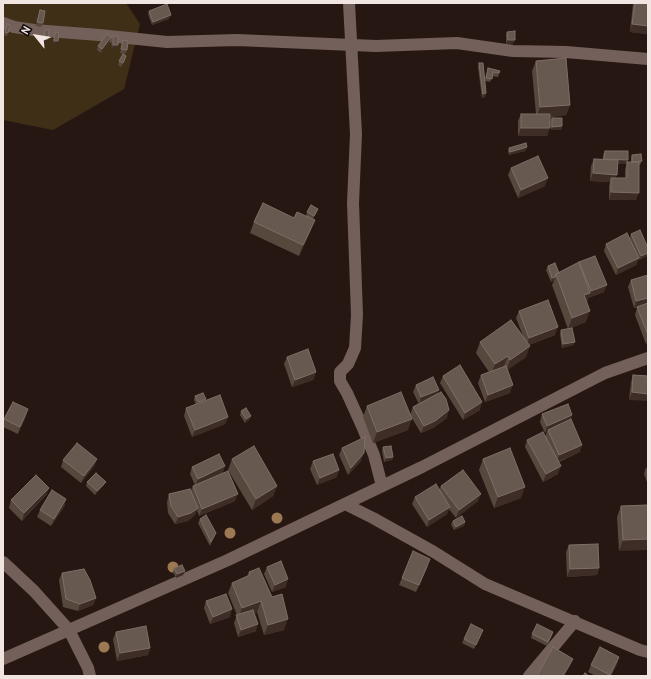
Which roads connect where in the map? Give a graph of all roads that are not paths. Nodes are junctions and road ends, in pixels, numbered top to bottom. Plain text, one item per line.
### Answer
1 (349, 3) edge
2 (3, 23) edge
3 (352, 46) junction
4 (648, 59) edge
5 (648, 358) edge
6 (382, 486) junction
7 (344, 504) junction
8 (3, 562) edge
9 (575, 621) junction
10 (69, 630) junction
11 (648, 652) edge
12 (3, 659) edge
13 (90, 676) edge
14 (529, 676) edge

1 - 3 street
2 - 3 street
3 - 4 street
3 - 6 street
5 - 6 street
6 - 7 street
7 - 9 street
7 - 10 street
8 - 10 street
9 - 11 street
9 - 14 street
10 - 12 street
10 - 13 street

